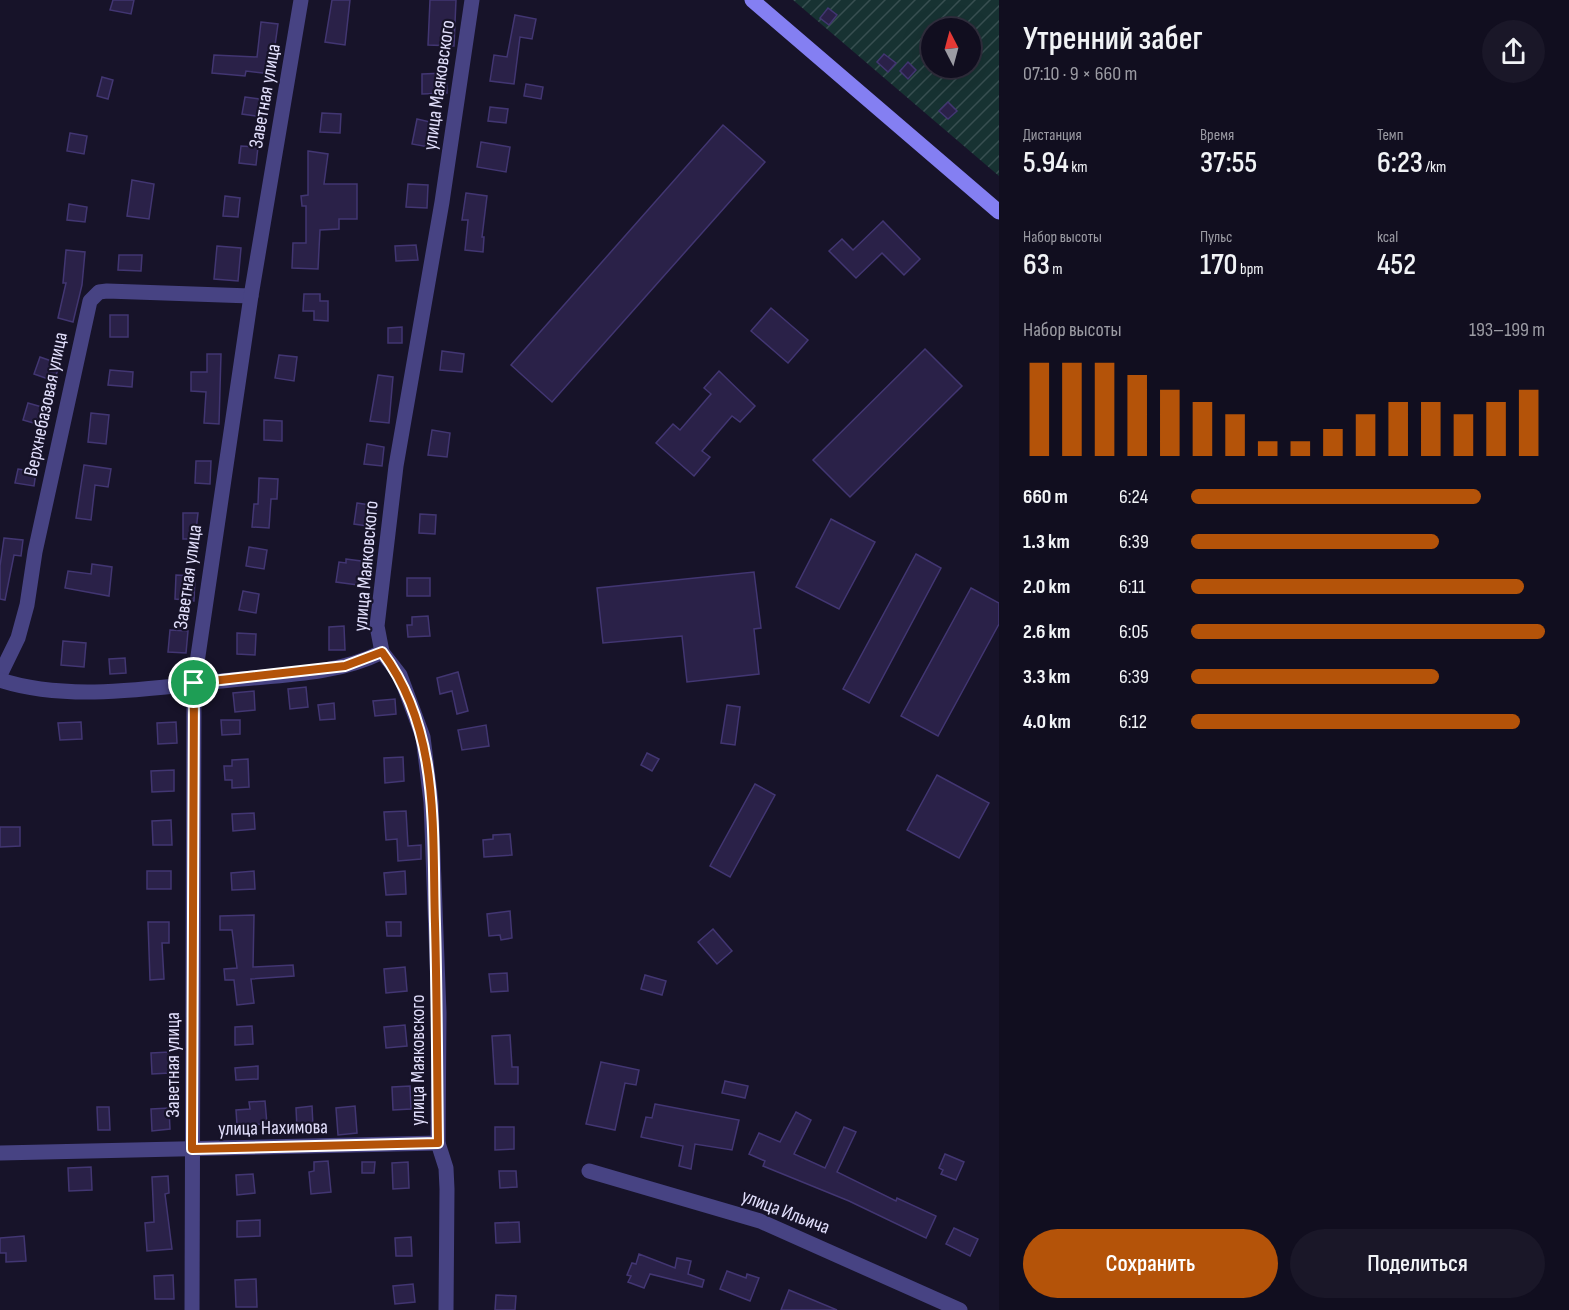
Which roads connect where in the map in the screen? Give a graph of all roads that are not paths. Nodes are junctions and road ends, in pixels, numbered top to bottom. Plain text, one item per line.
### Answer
1 (302, 0) edge
2 (472, 0) edge
3 (752, 0) edge
4 (999, 212) edge
5 (251, 296) junction
6 (382, 652) junction
7 (0, 675) edge
8 (0, 680) edge
9 (194, 683) junction
10 (438, 1143) junction
11 (192, 1149) junction
12 (0, 1153) edge
13 (589, 1171) dead end
14 (192, 1310) edge
15 (446, 1310) edge
16 (960, 1310) edge

1 - 5 street, Заветная улица
2 - 6 street, улица Маяковского
3 - 4 street
5 - 7 street, Верхнебазовая улица
5 - 9 street, Заветная улица
6 - 9 street
6 - 10 street, улица Маяковского
8 - 9 street
9 - 11 street, Заветная улица
10 - 11 street, улица Нахимова
10 - 15 street, улица Маяковского
11 - 12 street, улица Нахимова
11 - 14 street, Заветная улица
13 - 16 street, улица Ильича

